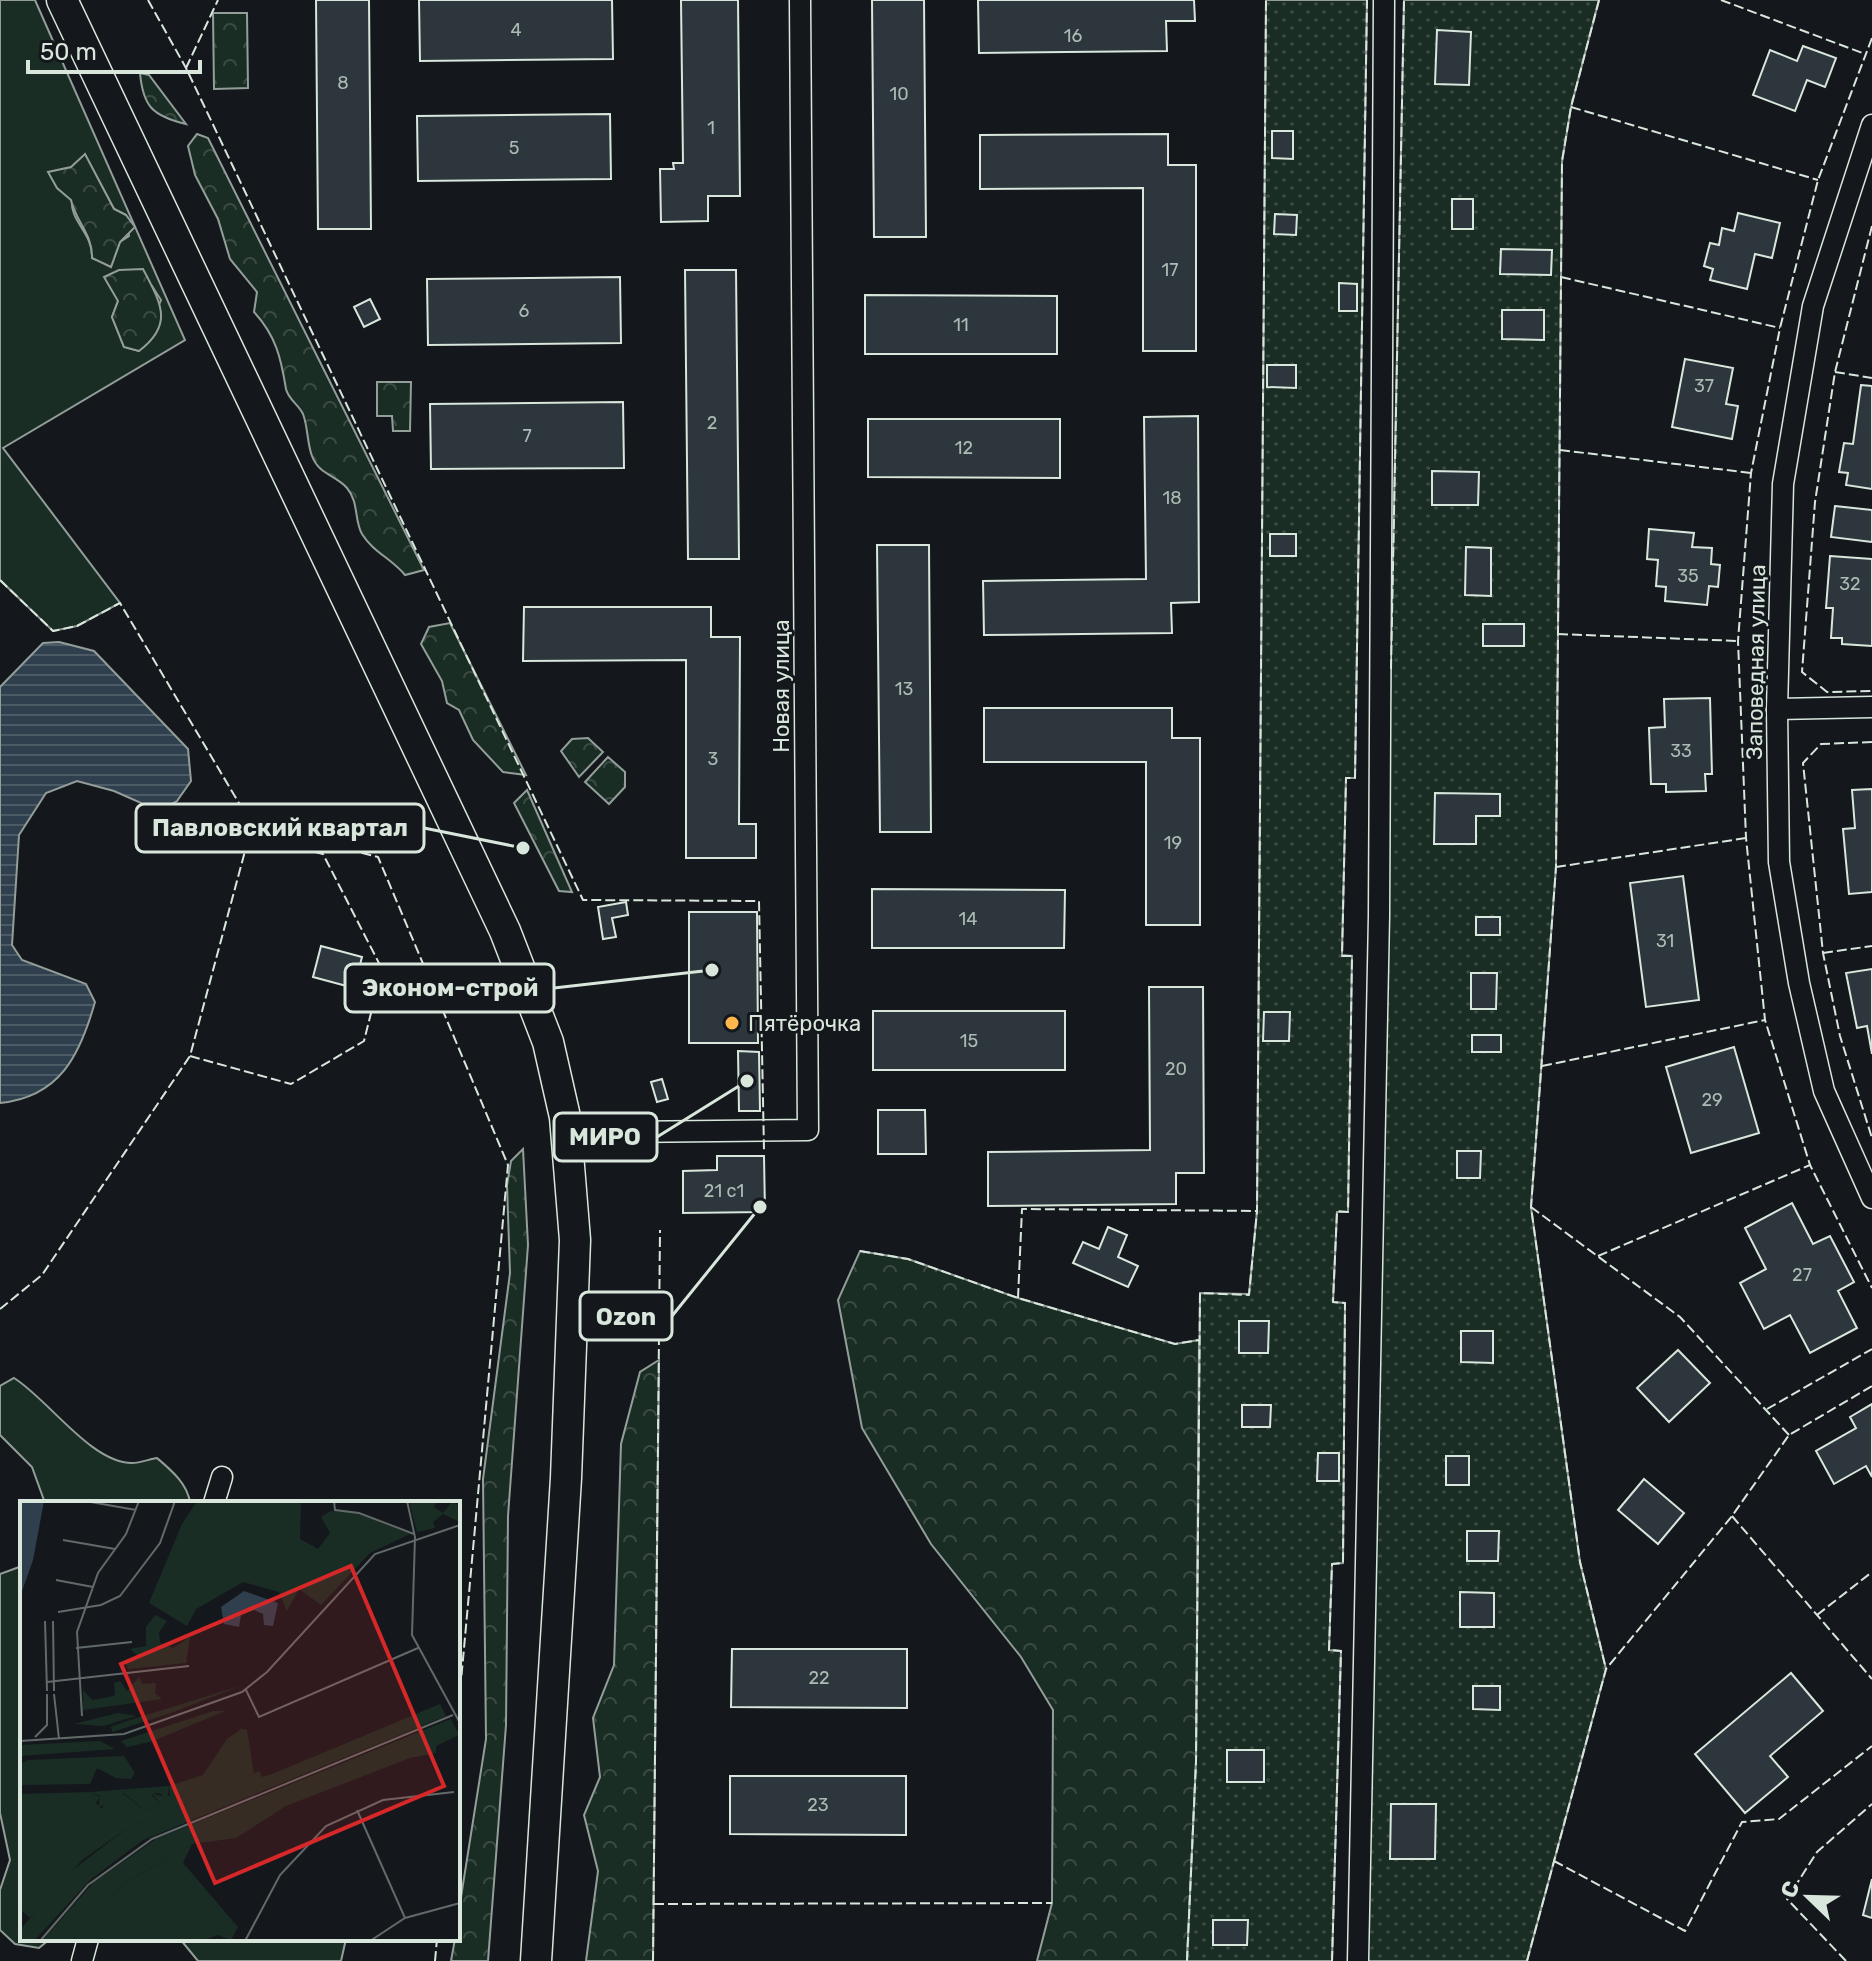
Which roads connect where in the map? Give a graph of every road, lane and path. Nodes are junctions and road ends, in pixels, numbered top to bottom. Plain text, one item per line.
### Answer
1 (62, 0) edge
2 (800, 0) edge
3 (1384, 0) edge
4 (1872, 125) edge
5 (1872, 707) edge
6 (1777, 709) junction
7 (568, 1143) junction
8 (1872, 1198) edge
9 (222, 1477) dead end
10 (215, 1501) edge
11 (87, 1941) edge
12 (82, 1961) edge
13 (536, 1961) edge
14 (1358, 1961) edge

1 - 7 main road
2 - 7 street, Новая улица
3 - 14 street
4 - 6 street, Заповедная улица
5 - 6 street
6 - 8 street, Заповедная улица
7 - 13 main road
9 - 10 street
11 - 12 street

